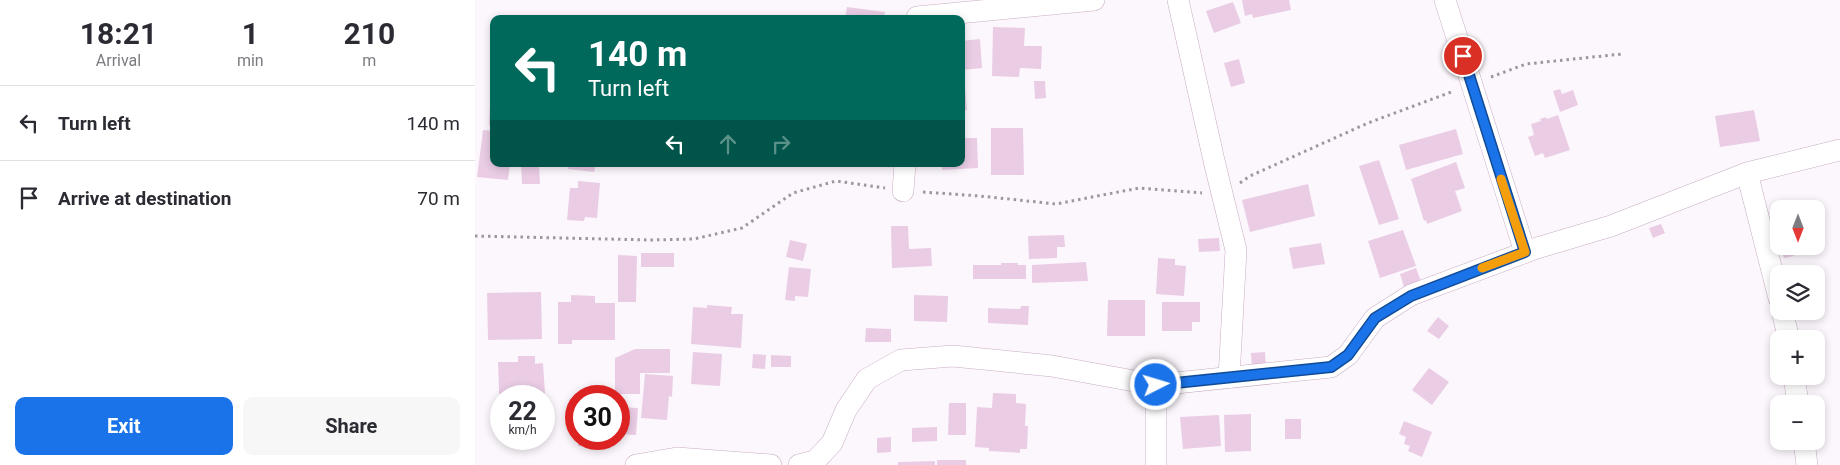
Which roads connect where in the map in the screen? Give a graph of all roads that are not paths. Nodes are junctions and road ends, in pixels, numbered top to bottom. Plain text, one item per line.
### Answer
1 (1094, 0) edge
2 (1178, 0) edge
3 (1445, 0) edge
4 (917, 12) edge
5 (1840, 150) edge
6 (905, 167) edge
7 (1747, 173) junction
8 (903, 191) road end
9 (1525, 252) junction
10 (1771, 265) edge
11 (1229, 378) junction
12 (1156, 385) junction
13 (1805, 450) edge
14 (636, 465) edge
15 (771, 465) edge
16 (799, 465) edge
17 (1156, 465) edge
18 (1807, 465) edge

1 - 4 street
2 - 11 street
3 - 9 street
5 - 7 street
6 - 8 street
7 - 9 street
7 - 10 street
9 - 11 street
11 - 12 street
12 - 16 street
12 - 17 street
13 - 18 street
14 - 15 street

